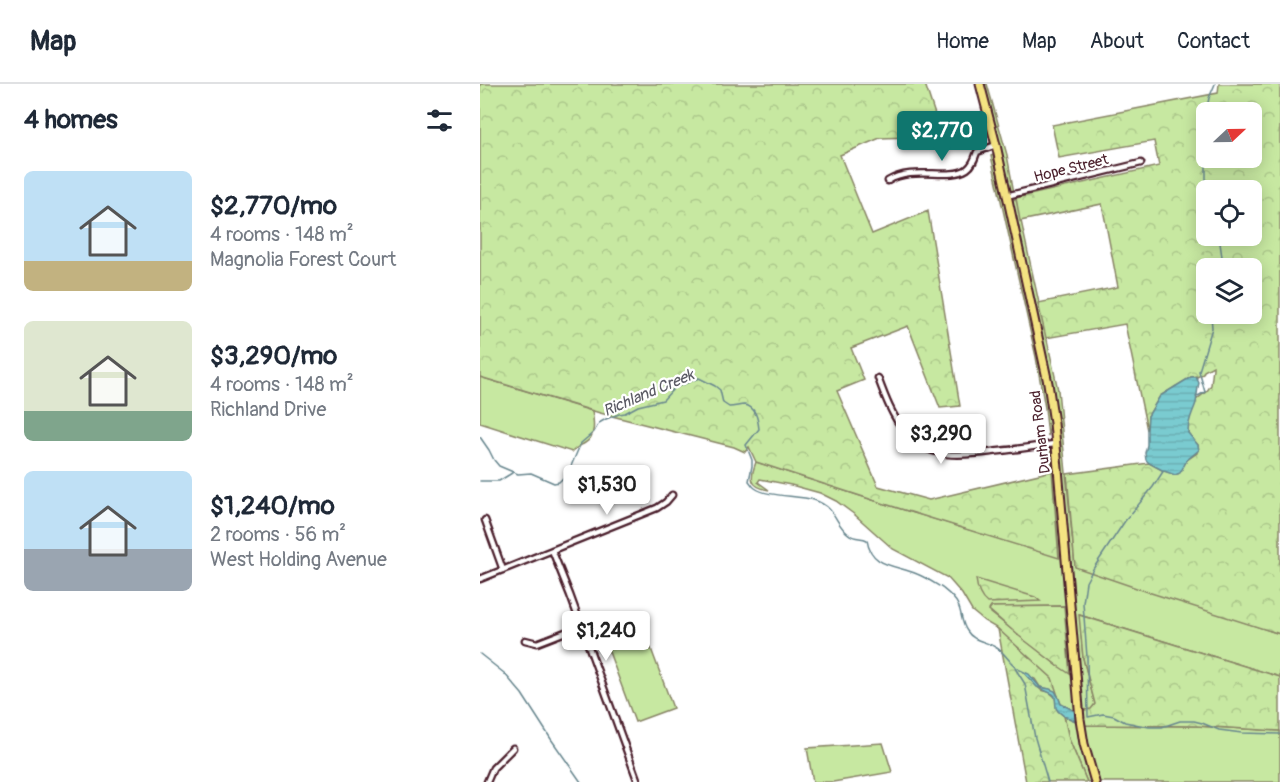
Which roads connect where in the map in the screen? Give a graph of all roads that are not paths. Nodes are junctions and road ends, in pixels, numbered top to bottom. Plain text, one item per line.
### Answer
1 (980, 84) edge
2 (996, 145) junction
3 (1142, 163) dead end
4 (888, 181) dead end
5 (1006, 196) junction
6 (878, 378) dead end
7 (1056, 444) junction
8 (672, 495) dead end
9 (485, 520) dead end
10 (552, 550) junction
11 (503, 570) junction
12 (480, 579) edge
13 (581, 626) junction
14 (525, 640) dead end
15 (513, 748) dead end
16 (487, 782) edge
17 (638, 782) edge
18 (1095, 782) edge

1 - 2 main road, Durham Road
2 - 4 street
2 - 5 main road, Durham Road
3 - 5 street, Hope Street
5 - 7 main road, Durham Road
6 - 7 street
7 - 18 main road, Durham Road
8 - 10 street
9 - 11 street
10 - 11 street
10 - 13 street
11 - 12 street
13 - 14 street
13 - 17 street
15 - 16 street

